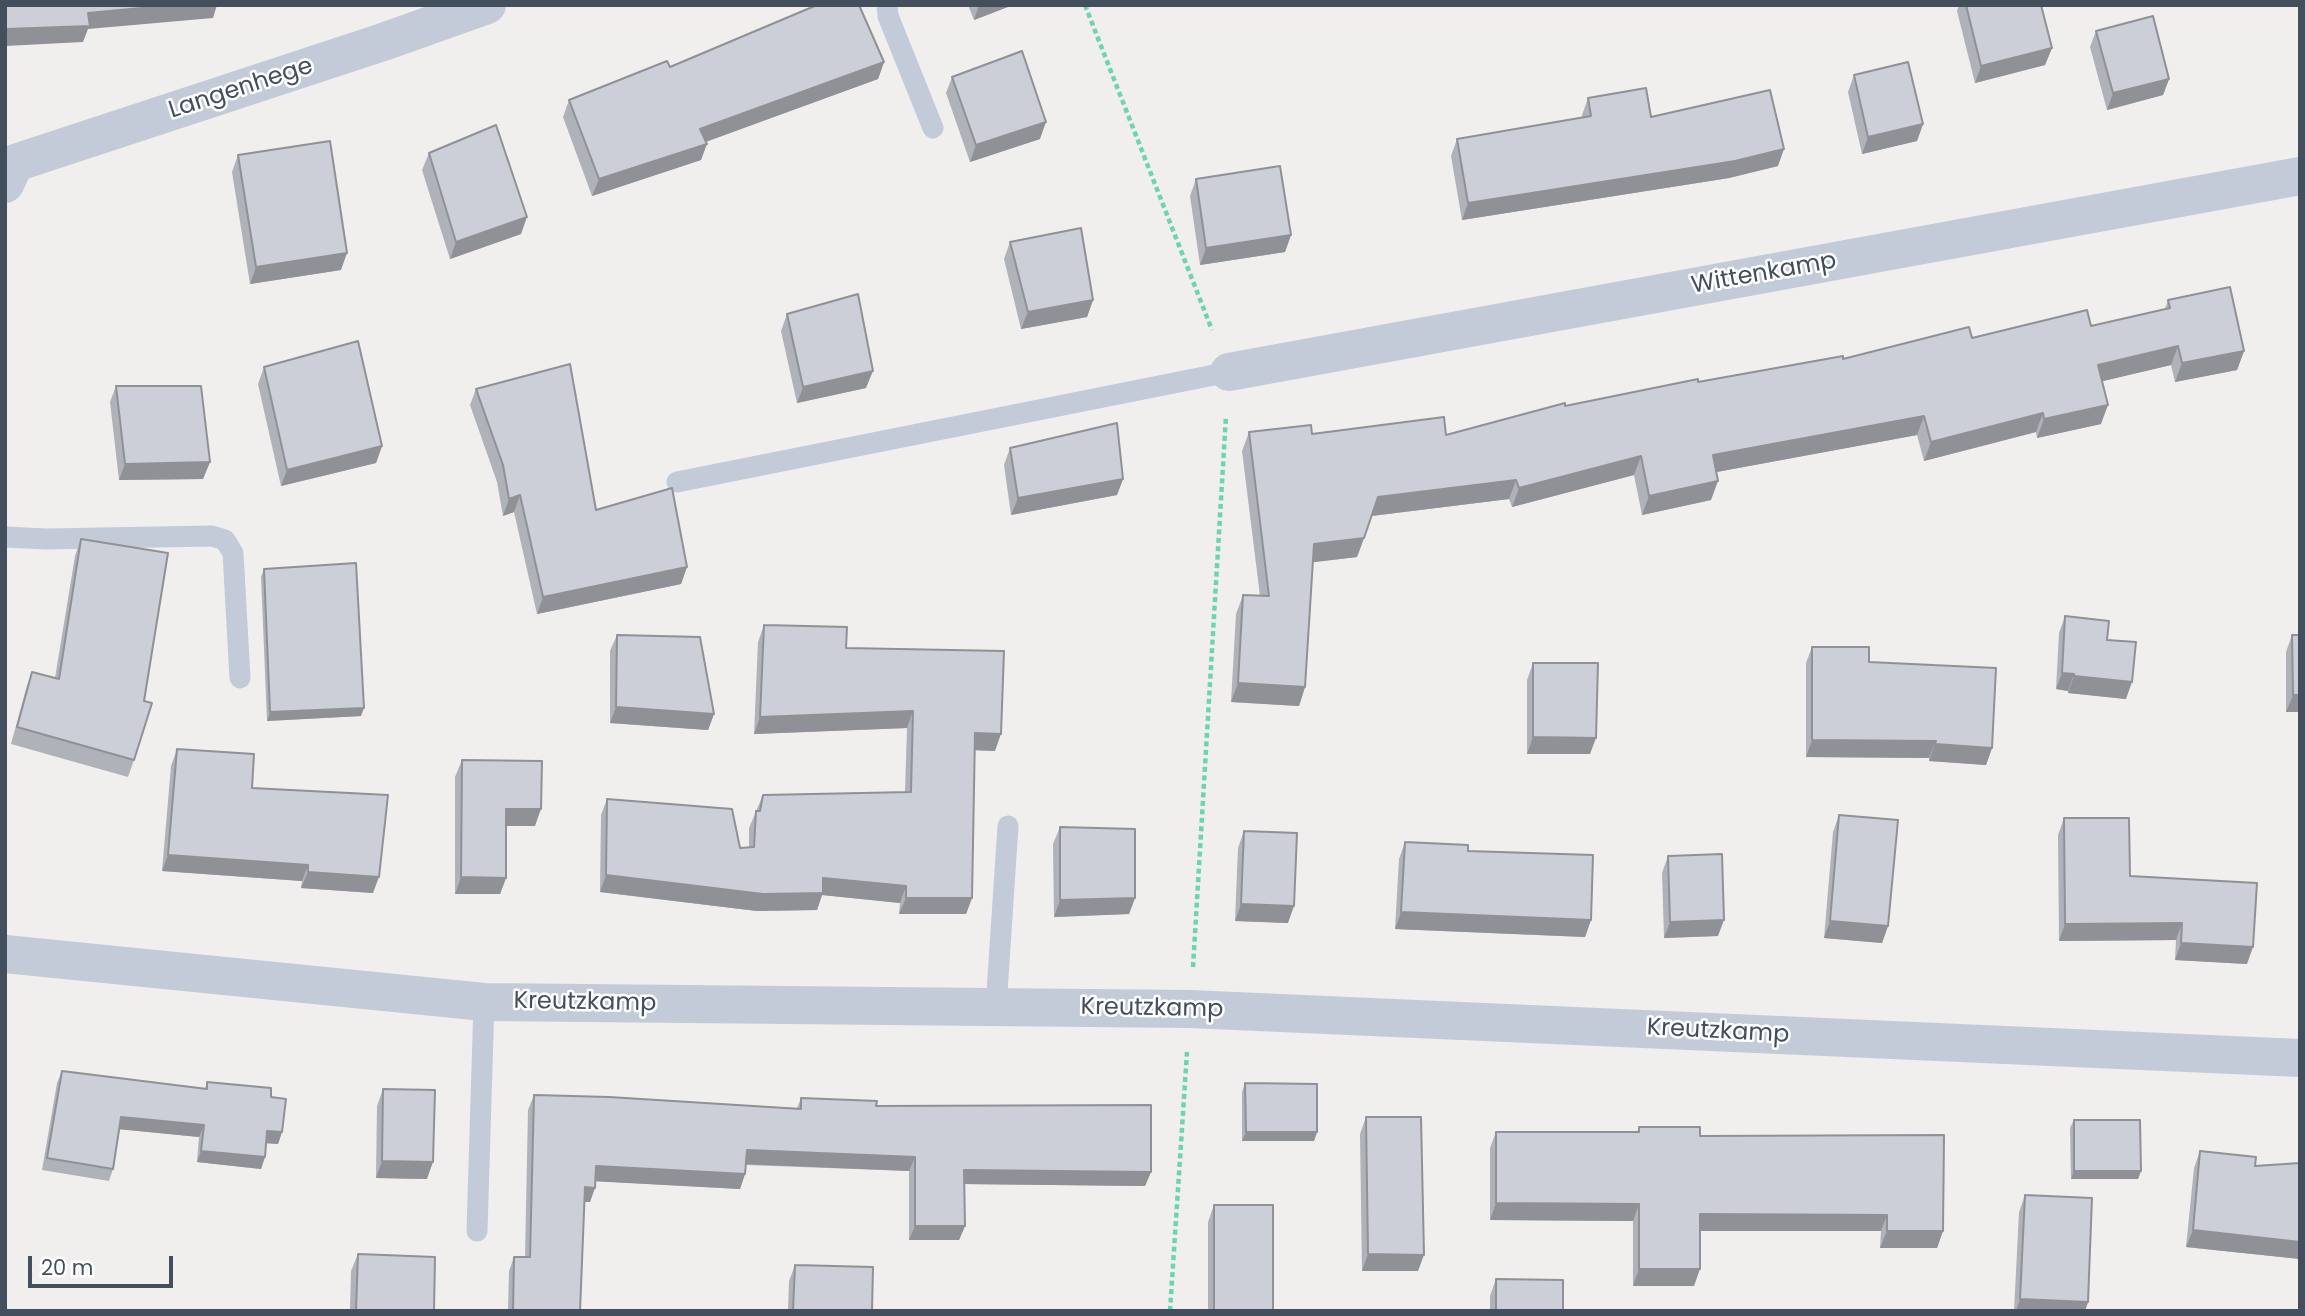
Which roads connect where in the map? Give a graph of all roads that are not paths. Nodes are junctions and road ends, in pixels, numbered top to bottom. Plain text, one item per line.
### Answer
1 (487, 5) edge
2 (887, 5) edge
3 (933, 128) dead end
4 (2300, 176) edge
5 (6, 179) edge
6 (1229, 372) joint
7 (677, 482) dead end
8 (5, 537) edge
9 (240, 678) dead end
10 (1008, 826) dead end
11 (5, 954) edge
12 (484, 1002) junction
13 (996, 1007) junction
14 (2300, 1058) edge
15 (478, 1231) dead end

1 - 5 street, Langenhege
2 - 3 lane
4 - 6 street, Wittenkamp
6 - 7 lane
8 - 9 lane
10 - 13 lane
11 - 12 street, Kreutzkamp
12 - 13 street, Kreutzkamp
12 - 15 lane
13 - 14 street, Kreutzkamp

